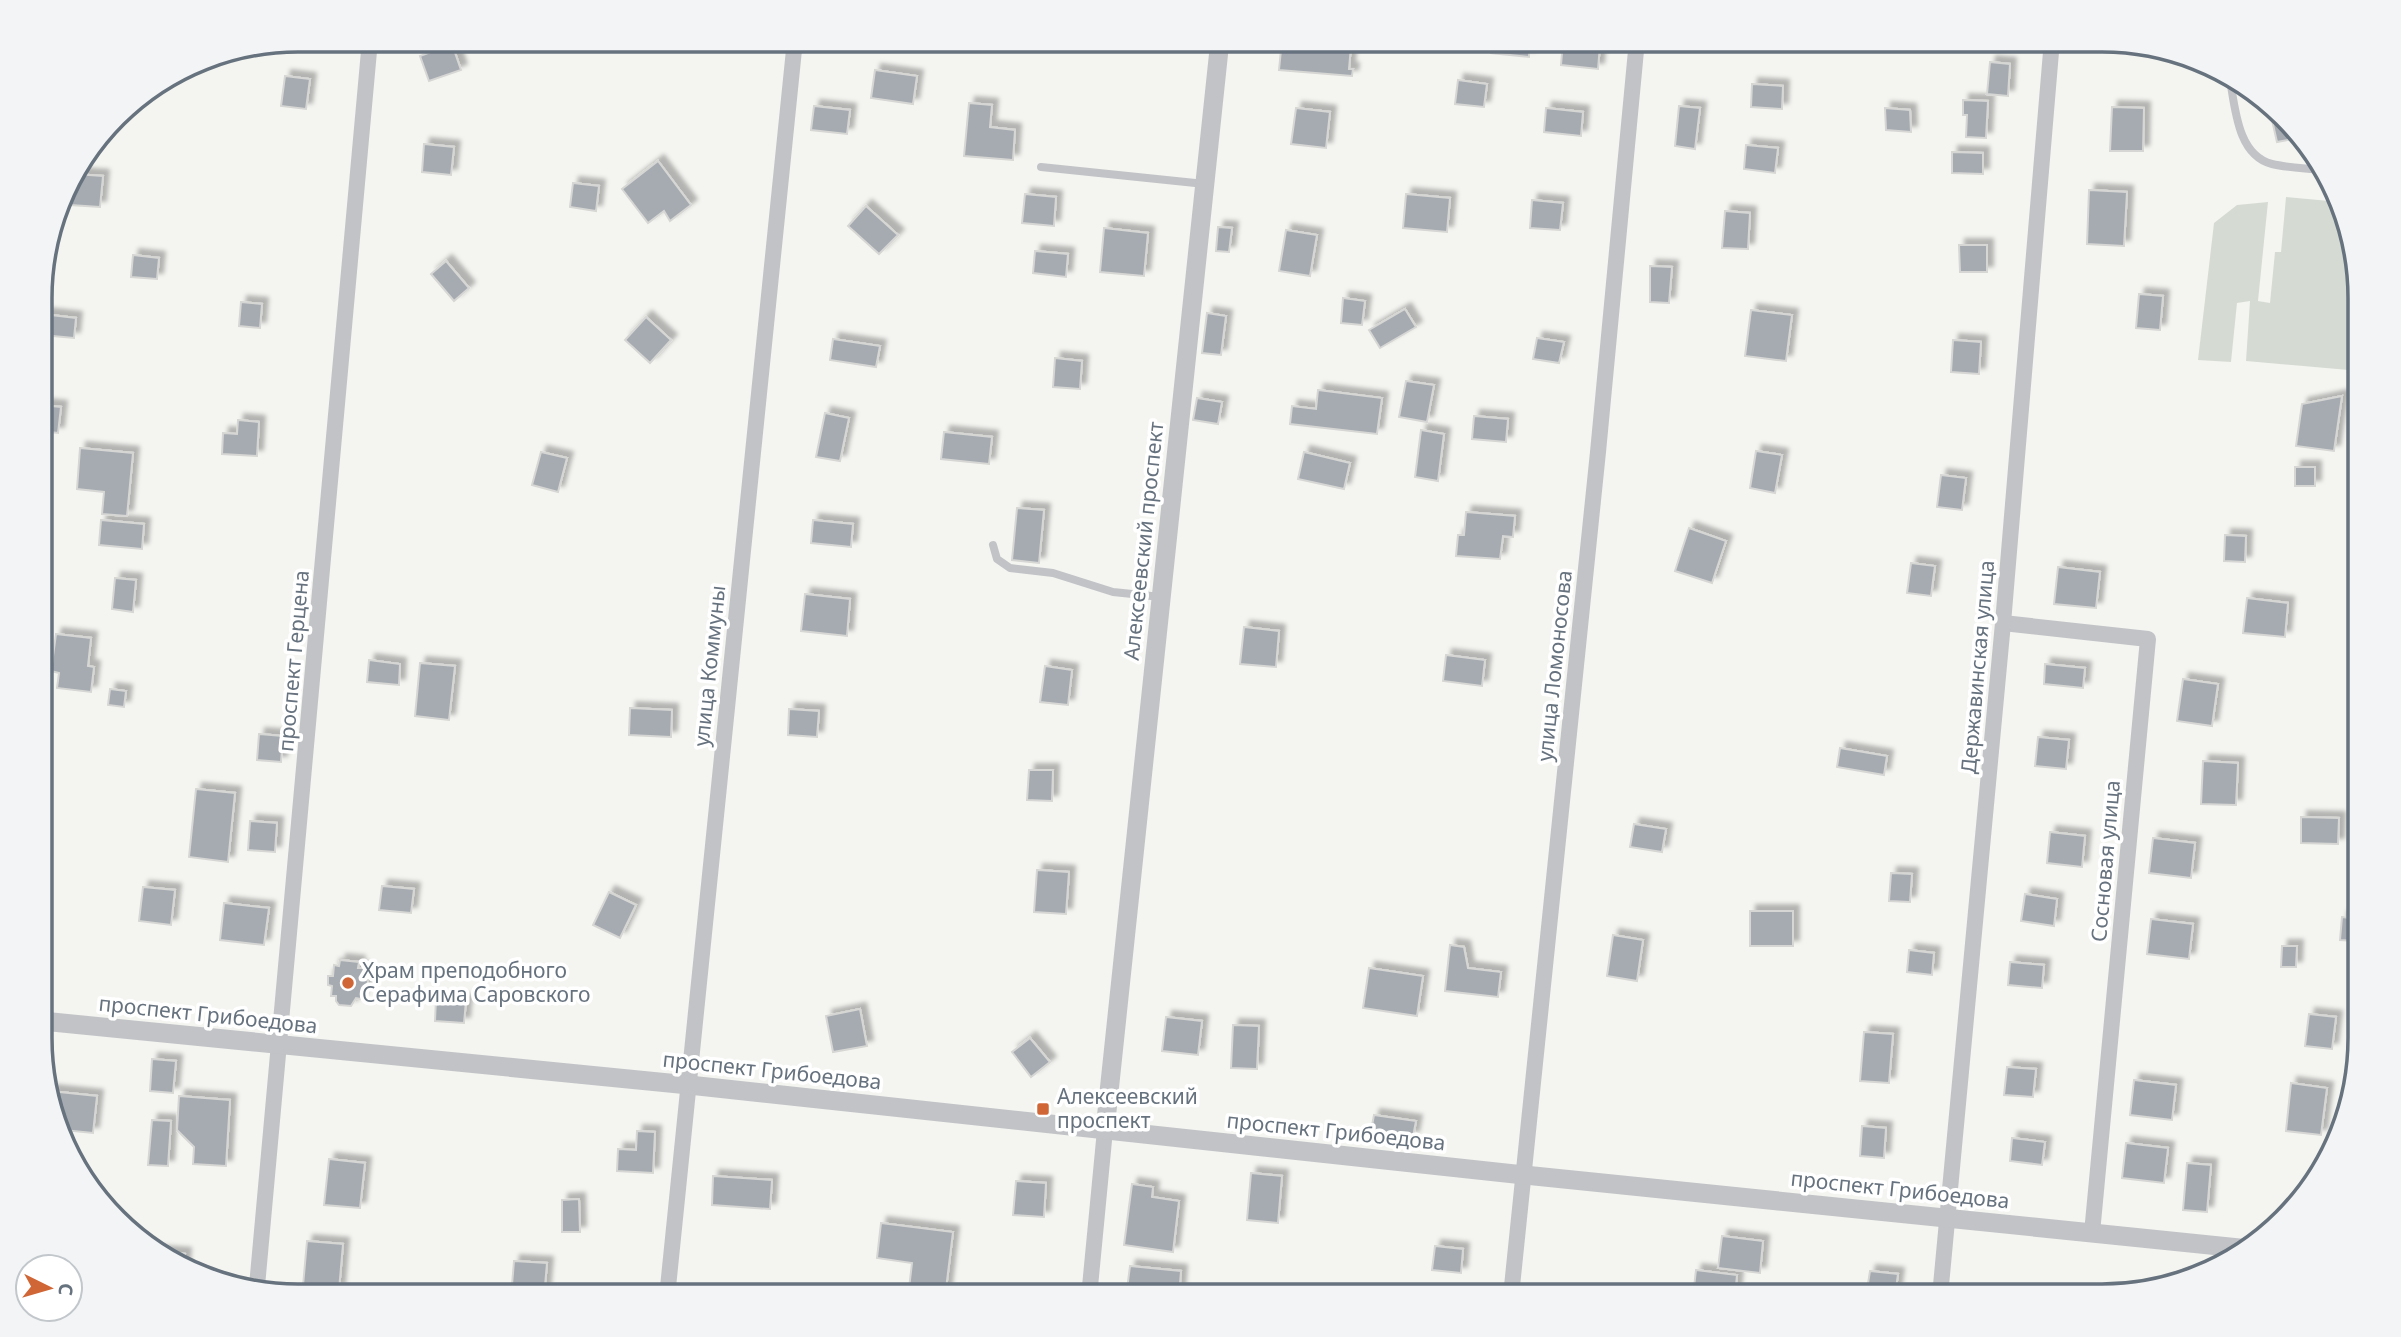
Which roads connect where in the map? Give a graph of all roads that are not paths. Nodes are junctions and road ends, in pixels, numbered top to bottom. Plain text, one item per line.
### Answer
1 (1219, 52) edge
2 (1636, 52) edge
3 (2051, 52) edge
4 (369, 53) edge
5 (793, 53) edge
6 (2233, 90) edge
7 (1041, 167) dead end
8 (2311, 169) edge
9 (1205, 184) junction
10 (993, 545) dead end
11 (1161, 597) junction
12 (2003, 623) junction
13 (52, 1022) edge
14 (281, 1046) junction
15 (689, 1085) junction
16 (1105, 1130) junction
17 (1524, 1175) junction
18 (1949, 1218) junction
19 (2092, 1233) junction
20 (2232, 1247) edge
21 (258, 1281) edge
22 (668, 1284) edge
23 (1090, 1284) edge
24 (1512, 1284) edge
25 (1941, 1284) edge

1 - 9 street, Алексеевский проспект
2 - 17 street, улица Ломоносова
3 - 12 street, Державинская улица
4 - 14 street, проспект Герцена
5 - 15 street, улица Коммуны
6 - 8 lane
7 - 9 lane
9 - 11 street, Алексеевский проспект
10 - 11 lane
11 - 16 street, Алексеевский проспект
12 - 18 street, Державинская улица
12 - 19 street, Сосновая улица
13 - 14 street, проспект Грибоедова
14 - 15 street, проспект Грибоедова
14 - 21 street, проспект Герцена
15 - 16 street, проспект Грибоедова
15 - 22 street, улица Коммуны
16 - 17 street, проспект Грибоедова
16 - 23 street, Алексеевский проспект
17 - 18 street, проспект Грибоедова
17 - 24 street, улица Ломоносова
18 - 19 street, проспект Грибоедова
18 - 25 street, Державинская улица
19 - 20 street, проспект Грибоедова

